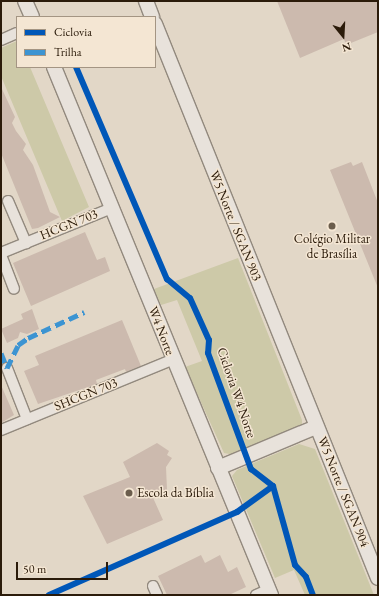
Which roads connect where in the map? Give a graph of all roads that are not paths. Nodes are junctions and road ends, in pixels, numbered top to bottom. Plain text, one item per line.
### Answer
1 (25, 1) edge
2 (146, 1) edge
3 (32, 16) edge
4 (152, 16) edge
5 (156, 27) edge
6 (16, 33) edge
7 (1, 40) edge
8 (54, 68) edge
9 (8, 200) dead end
10 (112, 208) junction
11 (26, 243) junction
12 (1, 254) edge
13 (14, 289) dead end
14 (172, 360) junction
15 (7, 368) dead end
16 (27, 419) junction
17 (316, 427) junction
18 (1, 430) edge
19 (218, 468) junction
20 (378, 578) edge
21 (265, 593) edge

1 - 3 main road
2 - 4 main road
5 - 17 main road, W5 Norte / SGAN 903
6 - 7 street
8 - 10 main road, W4 Norte
9 - 11 street, HCGN 703
10 - 11 street, HCGN 703
10 - 14 main road, W4 Norte
11 - 12 street, HCGN 703
12 - 13 street, HCGN 703
14 - 16 street, SHCGN 703
14 - 19 main road, W4 Norte
15 - 16 street
16 - 18 street, SHCGN 703
17 - 19 main road
17 - 20 main road, W5 Norte / SGAN 904
19 - 21 main road, W4 Norte

